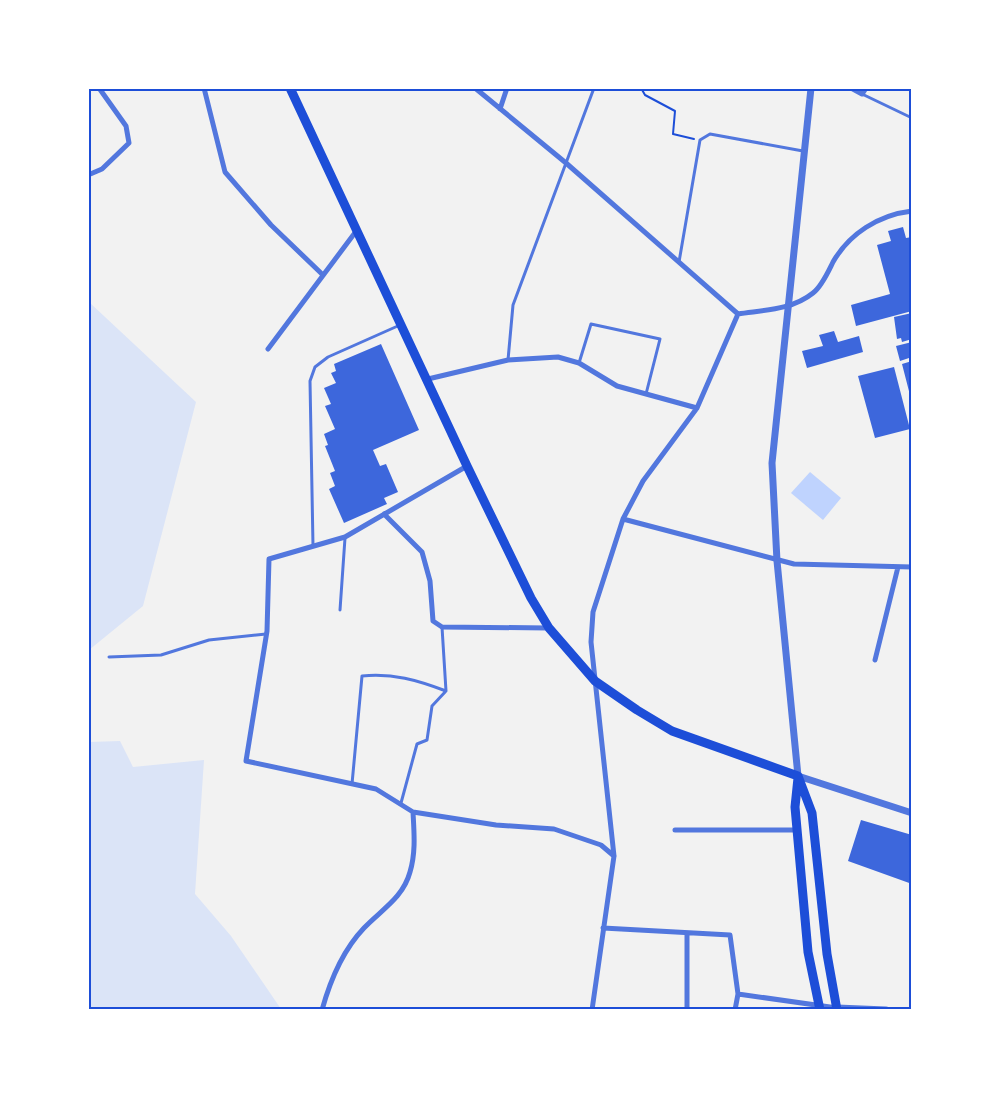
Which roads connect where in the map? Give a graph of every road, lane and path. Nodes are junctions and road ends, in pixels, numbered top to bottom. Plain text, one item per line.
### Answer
1 (99, 88) edge
2 (204, 88) edge
3 (290, 88) edge
4 (475, 88) edge
5 (507, 88) edge
6 (594, 88) edge
7 (641, 88) edge
8 (811, 88) edge
9 (851, 88) edge
10 (864, 91) edge
11 (500, 109) junction
12 (912, 118) edge
13 (700, 140) junction
14 (803, 152) junction
15 (566, 163) junction
16 (88, 176) edge
17 (912, 211) edge
18 (357, 230) junction
19 (679, 264) junction
20 (322, 275) junction
21 (788, 307) junction
22 (738, 314) junction
23 (402, 324) junction
24 (268, 349) dead end
25 (508, 360) junction
26 (579, 363) junction
27 (428, 379) junction
28 (646, 394) junction
29 (697, 408) junction
30 (466, 466) junction
31 (384, 514) junction
32 (623, 519) junction
33 (345, 537) junction
34 (313, 547) junction
35 (777, 561) junction
36 (898, 567) junction
37 (912, 567) edge
38 (340, 610) dead end
39 (442, 627) junction
40 (549, 628) junction
41 (266, 634) junction
42 (110, 657) dead end
43 (875, 660) dead end
44 (595, 681) junction
45 (446, 691) junction
46 (798, 776) junction
47 (352, 784) junction
48 (400, 804) junction
49 (413, 812) junction
50 (912, 813) edge
51 (675, 830) dead end
52 (797, 830) junction
53 (614, 856) junction
54 (603, 928) junction
55 (687, 933) junction
56 (738, 994) junction
57 (820, 1008) edge
58 (837, 1009) edge
59 (322, 1010) edge
60 (592, 1010) edge
61 (687, 1010) edge
62 (735, 1010) edge
63 (886, 1010) edge

1 - 16 street
2 - 20 street
3 - 18 highway
4 - 11 street
5 - 11 street
6 - 15 lane
7 - 13 path
8 - 14 street
9 - 10 street
10 - 12 lane
11 - 15 street
13 - 14 lane
13 - 19 lane
14 - 21 street
15 - 19 street
15 - 25 lane
17 - 21 street
18 - 20 street
18 - 23 highway
19 - 22 street
20 - 24 street
21 - 22 street
21 - 35 street
22 - 29 street
23 - 27 highway
23 - 34 lane
25 - 26 street
25 - 27 street
26 - 28 street
26 - 28 lane
27 - 30 highway
28 - 29 street
29 - 32 street
30 - 31 street
30 - 40 highway
31 - 33 street
31 - 39 street
32 - 35 street
32 - 44 street
33 - 34 street
33 - 38 lane
34 - 41 street
35 - 36 street
35 - 46 street
36 - 37 street
36 - 43 street
39 - 40 street
39 - 45 lane
40 - 44 highway
41 - 42 lane
41 - 47 street
44 - 46 highway
44 - 53 street
45 - 47 lane
45 - 48 lane
46 - 50 street
46 - 52 highway
46 - 58 highway
47 - 48 street
48 - 49 street
49 - 53 street
49 - 59 street
51 - 52 street
52 - 57 highway
53 - 54 street
54 - 55 street
54 - 60 street
55 - 56 street
55 - 61 street
56 - 57 street
56 - 62 street
57 - 58 street
58 - 63 street

